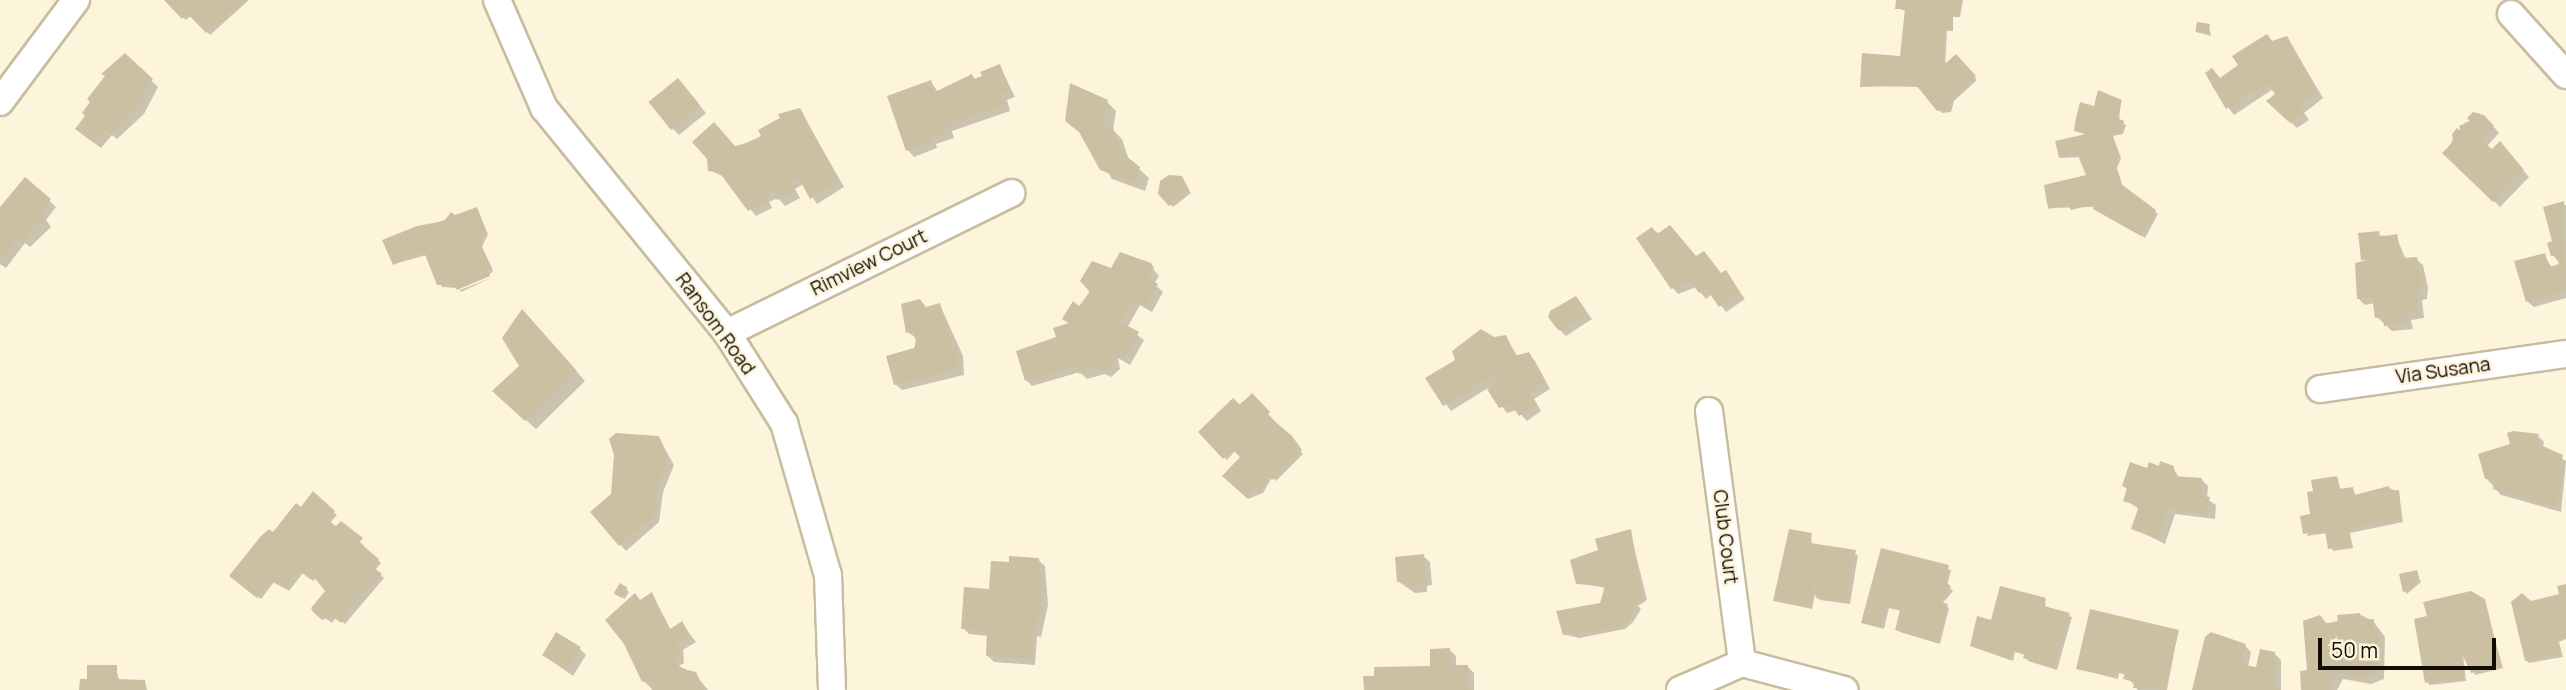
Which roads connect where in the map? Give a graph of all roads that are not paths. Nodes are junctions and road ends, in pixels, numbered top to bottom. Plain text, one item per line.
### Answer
1 (76, 0) edge
2 (497, 0) edge
3 (2511, 14) dead end
4 (2566, 75) edge
5 (0, 102) edge
6 (1011, 193) dead end
7 (727, 333) junction
8 (2566, 354) edge
9 (2320, 388) dead end
10 (1709, 411) dead end
11 (1742, 663) junction
12 (832, 690) edge
13 (1680, 690) edge
14 (1844, 690) edge

1 - 5 street
2 - 7 street, Ransom Road
3 - 4 street
6 - 7 street, Rimview Court
7 - 12 street, Ransom Road
8 - 9 street, Via Susana
10 - 11 street, Club Court
11 - 13 street
11 - 14 street

